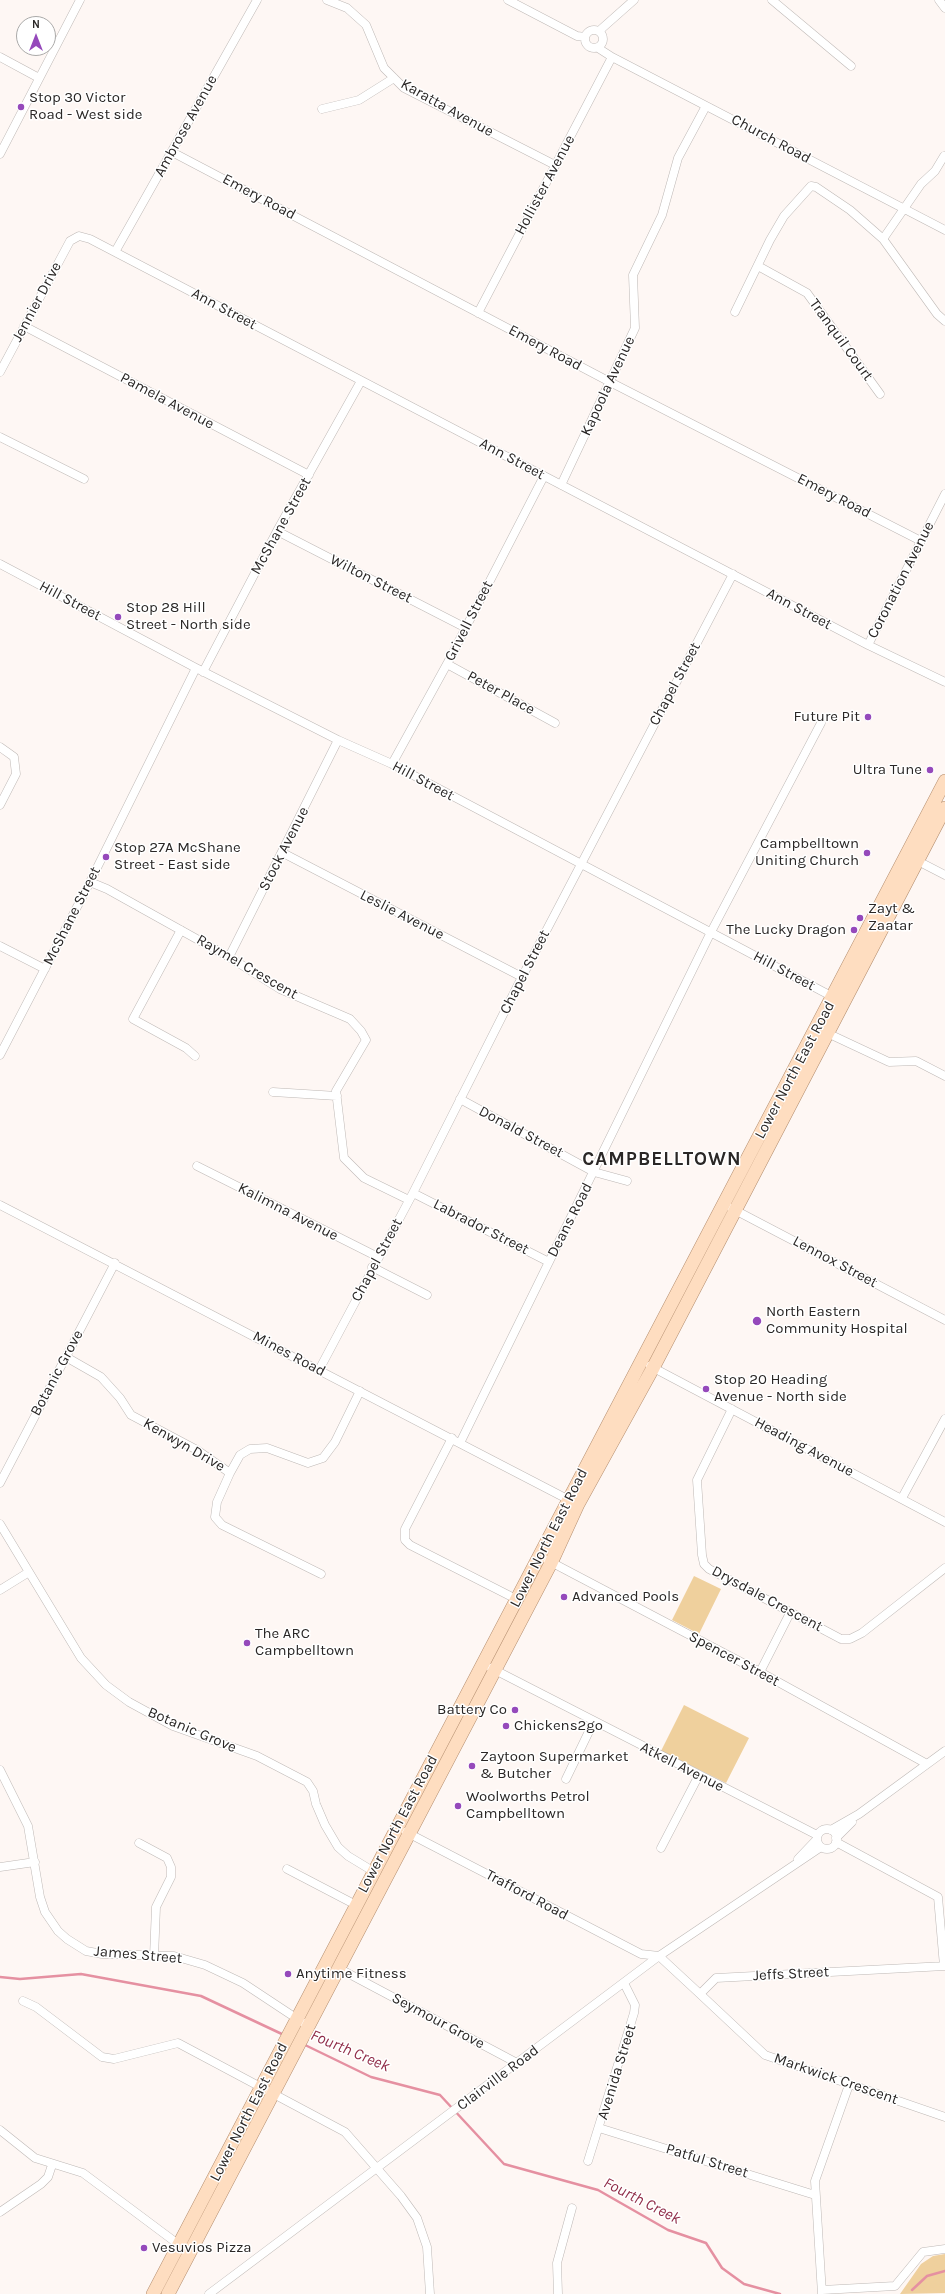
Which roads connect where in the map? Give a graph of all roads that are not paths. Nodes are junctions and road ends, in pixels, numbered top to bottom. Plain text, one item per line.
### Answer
1 (80, 0) edge
2 (257, 0) edge
3 (327, 0) edge
4 (508, 0) edge
5 (634, 0) edge
6 (772, 0) edge
7 (939, 0) edge
8 (945, 8) edge
9 (599, 31) junction
10 (584, 37) junction
11 (598, 48) junction
12 (0, 57) edge
13 (612, 57) junction
14 (852, 66) dead end
15 (39, 78) junction
16 (394, 78) junction
17 (706, 106) junction
18 (322, 110) dead end
19 (172, 152) junction
20 (0, 154) edge
21 (944, 156) edge
22 (554, 165) junction
23 (905, 209) junction
24 (945, 230) edge
25 (79, 236) joint
26 (883, 239) junction
27 (114, 252) junction
28 (758, 266) junction
29 (735, 312) dead end
30 (478, 313) junction
31 (945, 321) edge
32 (24, 326) junction
33 (0, 372) edge
34 (361, 381) junction
35 (610, 382) junction
36 (880, 394) dead end
37 (0, 438) edge
38 (309, 475) junction
39 (544, 476) junction
40 (84, 479) dead end
41 (562, 485) junction
42 (945, 494) edge
43 (277, 531) junction
44 (921, 541) junction
45 (0, 564) edge
46 (733, 574) junction
47 (466, 628) junction
48 (868, 645) junction
49 (447, 664) junction
50 (200, 670) junction
51 (945, 682) edge
52 (555, 723) dead end
53 (821, 723) dead end
54 (338, 740) junction
55 (0, 747) edge
56 (392, 764) junction
57 (945, 781) edge
58 (0, 805) edge
59 (945, 808) edge
60 (283, 853) junction
61 (912, 858) junction
62 (581, 865) junction
63 (945, 875) edge
64 (90, 882) junction
65 (181, 930) junction
66 (711, 932) junction
67 (0, 946) edge
68 (229, 957) junction
69 (45, 969) junction
70 (522, 977) junction
71 (839, 1000) junction
72 (823, 1031) junction
73 (0, 1055) edge
74 (195, 1056) dead end
75 (945, 1076) edge
76 (273, 1092) dead end
77 (337, 1096) junction
78 (460, 1099) junction
79 (197, 1166) dead end
80 (594, 1172) junction
81 (627, 1181) dead end
82 (411, 1196) junction
83 (0, 1205) edge
84 (730, 1207) junction
85 (378, 1257) junction
86 (549, 1262) junction
87 (115, 1263) junction
88 (372, 1267) junction
89 (426, 1295) dead end
90 (945, 1320) edge
91 (66, 1357) junction
92 (641, 1361) junction
93 (653, 1368) junction
94 (319, 1370) junction
95 (360, 1391) junction
96 (732, 1409) junction
97 (945, 1419) edge
98 (452, 1438) junction
99 (460, 1443) junction
100 (230, 1473) junction
101 (0, 1483) edge
102 (902, 1498) junction
103 (573, 1502) junction
104 (945, 1522) edge
105 (0, 1524) edge
106 (546, 1560) junction
107 (945, 1568) edge
108 (29, 1572) junction
109 (320, 1574) dead end
110 (0, 1590) edge
111 (518, 1600) junction
112 (790, 1613) junction
113 (484, 1664) junction
114 (495, 1671) junction
115 (760, 1672) junction
116 (594, 1721) junction
117 (945, 1751) edge
118 (927, 1764) junction
119 (0, 1770) edge
120 (699, 1775) junction
121 (566, 1779) dead end
122 (859, 1814) junction
123 (397, 1827) junction
124 (831, 1830) junction
125 (408, 1833) junction
126 (817, 1837) junction
127 (836, 1840) junction
128 (139, 1844) dead end
129 (822, 1847) junction
130 (661, 1848) dead end
131 (34, 1862) junction
132 (791, 1866) junction
133 (0, 1867) edge
134 (287, 1869) dead end
135 (373, 1872) junction
136 (386, 1878) junction
137 (356, 1905) junction
138 (659, 1956) junction
139 (154, 1957) junction
140 (945, 1966) edge
141 (338, 1968) junction
142 (624, 1983) junction
143 (700, 1994) junction
144 (23, 2001) dead end
145 (298, 2018) junction
146 (296, 2037) junction
147 (517, 2063) junction
148 (849, 2085) junction
149 (267, 2091) junction
150 (945, 2117) edge
151 (599, 2128) junction
152 (0, 2130) edge
153 (588, 2161) dead end
154 (52, 2165) junction
155 (377, 2168) junction
156 (815, 2195) junction
157 (572, 2208) dead end
158 (0, 2212) edge
159 (184, 2248) junction
160 (945, 2249) edge
161 (822, 2292) edge
162 (153, 2294) edge
163 (168, 2294) edge
164 (209, 2294) edge
165 (430, 2294) edge
166 (558, 2294) edge

1 - 15 street
2 - 19 street, Ambrose Avenue
3 - 16 street, Karatta Avenue
4 - 10 street
5 - 9 street
6 - 14 street
7 - 8 street
9 - 10 street
9 - 11 street
10 - 11 street
11 - 13 street, Church Road
12 - 15 street
13 - 17 street, Church Road
13 - 22 street, Hollister Avenue
15 - 20 street
16 - 18 street
16 - 22 street, Karatta Avenue
17 - 23 street, Church Road
17 - 35 street, Kapoola Avenue
19 - 27 street, Ambrose Avenue
19 - 30 street, Emery Road
21 - 23 street
22 - 30 street, Hollister Avenue
23 - 24 street, Church Road
23 - 26 street
25 - 27 street, Ann Street
25 - 32 street, Jennier Drive
26 - 28 street
26 - 31 street
27 - 34 street, Ann Street
28 - 29 street
28 - 36 street, Tranquil Court
30 - 35 street, Emery Road
32 - 33 street, Jennier Drive
32 - 38 street, Pamela Avenue
34 - 38 street, McShane Street
34 - 39 street, Ann Street
35 - 41 street, Kapoola Avenue
35 - 44 street, Emery Road
37 - 40 street
38 - 43 street, McShane Street
39 - 41 street, Ann Street
39 - 47 street, Grivell Street
41 - 46 street, Ann Street
42 - 44 street, Coronation Avenue
43 - 47 street, Wilton Street
43 - 50 street, McShane Street
44 - 48 street, Coronation Avenue
45 - 50 street, Hill Street
46 - 48 street, Ann Street
46 - 62 street, Chapel Street
47 - 49 street, Grivell Street
48 - 51 street, Ann Street
49 - 52 street, Peter Place
49 - 56 street, Grivell Street
50 - 54 street, Hill Street
50 - 64 street, McShane Street
53 - 66 street, Deans Road
54 - 56 street, Hill Street
54 - 60 street, Stock Avenue
55 - 58 street
56 - 62 street, Hill Street
57 - 61 main road, Lower North East Road
59 - 61 main road, Lower North East Road
60 - 68 street, Stock Avenue
60 - 70 street, Leslie Avenue
61 - 63 street
61 - 71 main road, Lower North East Road
62 - 66 street, Hill Street
62 - 70 street, Chapel Street
64 - 65 street, Raymel Crescent
64 - 69 street, McShane Street
65 - 68 street, Raymel Crescent
65 - 74 street
66 - 71 street, Hill Street
66 - 80 street, Deans Road
67 - 69 street
68 - 77 street, Raymel Crescent
69 - 73 street, McShane Street
70 - 78 street, Chapel Street
71 - 72 main road, Lower North East Road
72 - 75 street
72 - 84 main road, Lower North East Road
76 - 77 street
77 - 82 street, Raymel Crescent
78 - 80 street, Donald Street
78 - 82 street, Chapel Street
79 - 85 street, Kalimna Avenue
80 - 81 street, Donald Street
80 - 86 street, Deans Road
82 - 85 street, Chapel Street
82 - 86 street, Labrador Street
83 - 87 street, Mines Road
84 - 90 street, Lennox Street
84 - 92 main road, Lower North East Road
84 - 93 main road, Lower North East Road
85 - 88 street, Chapel Street
86 - 99 street, Deans Road
87 - 91 street, Botanic Grove
87 - 94 street, Mines Road
88 - 89 street
88 - 94 street, Chapel Street
91 - 100 street, Kenwyn Drive
91 - 101 street, Botanic Grove
92 - 93 street, Heading Avenue
92 - 103 main road, Lower North East Road
93 - 96 street, Heading Avenue
93 - 103 main road, Lower North East Road
94 - 95 street, Mines Road
95 - 98 street, Mines Road
95 - 100 street
96 - 102 street, Heading Avenue
96 - 112 street, Drysdale Crescent
97 - 102 street
98 - 99 street, Mines Road
98 - 111 street
99 - 103 street, Mines Road
100 - 109 street, Kenwyn Drive
102 - 104 street, Heading Avenue
103 - 106 main road, Lower North East Road
105 - 108 street, Botanic Grove
106 - 111 main road, Lower North East Road
106 - 114 main road, Lower North East Road
106 - 115 street, Spencer Street
107 - 112 street, Drysdale Crescent
108 - 110 street
108 - 135 street, Botanic Grove
111 - 113 main road, Lower North East Road
112 - 115 street
113 - 114 street, Atkell Avenue
113 - 123 main road, Lower North East Road
114 - 116 street, Atkell Avenue
114 - 125 main road, Lower North East Road
115 - 118 street, Spencer Street
116 - 120 street, Atkell Avenue
116 - 121 street
117 - 118 street
118 - 122 street
119 - 131 street, James Street
120 - 126 street, Atkell Avenue
120 - 130 street
122 - 124 street
122 - 127 street
123 - 125 street, Trafford Road
123 - 135 main road, Lower North East Road
124 - 126 street
124 - 127 street
125 - 136 main road, Lower North East Road
125 - 138 street, Trafford Road
126 - 129 street
126 - 132 street, Clairville Road
127 - 129 street
127 - 140 street
128 - 139 street
129 - 132 street, Clairville Road
131 - 133 street
131 - 139 street, James Street
132 - 138 street, Clairville Road
134 - 137 street
135 - 136 street, Botanic Grove
135 - 137 main road, Lower North East Road
136 - 141 main road, Lower North East Road
137 - 145 main road, Lower North East Road
138 - 142 street, Clairville Road
138 - 143 street
139 - 145 street, James Street
140 - 143 street, Jeffs Street
141 - 146 main road, Lower North East Road
141 - 147 street, Seymour Grove
142 - 147 street, Clairville Road
142 - 151 street, Avenida Street
143 - 148 street, Markwick Crescent
144 - 149 street
145 - 146 main road, Lower North East Road
146 - 149 main road, Lower North East Road
147 - 155 street, Clairville Road
148 - 150 street, Markwick Crescent
148 - 156 street
149 - 155 street
149 - 159 main road, Lower North East Road
151 - 153 street, Avenida Street
151 - 156 street, Patful Street
152 - 154 street
154 - 158 street
154 - 159 street
155 - 164 street, Clairville Road
155 - 165 street
156 - 161 street
157 - 166 street
159 - 162 main road, Lower North East Road
159 - 163 main road, Lower North East Road
160 - 161 street

